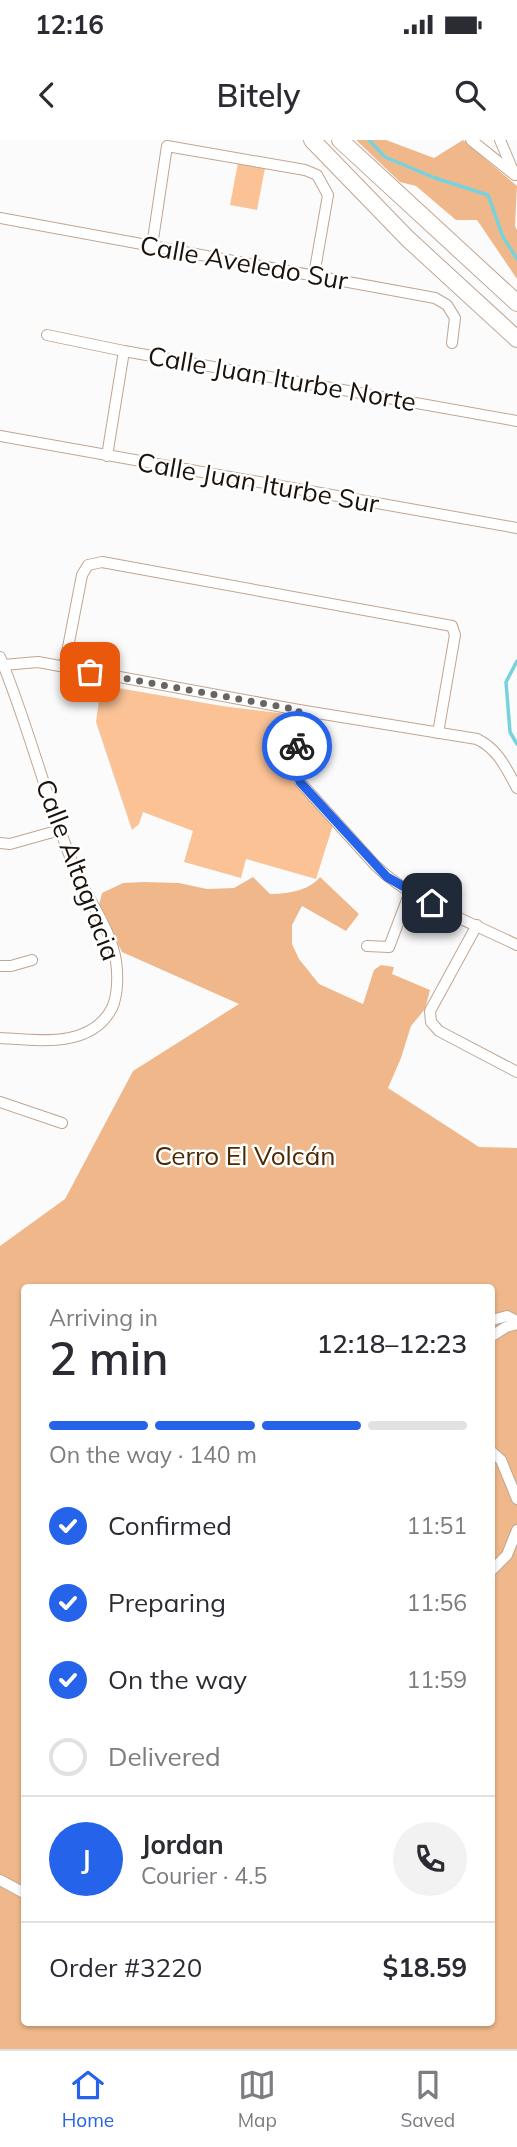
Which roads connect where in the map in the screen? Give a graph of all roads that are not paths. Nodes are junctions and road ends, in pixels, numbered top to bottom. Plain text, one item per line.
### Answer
1 (312, 140) edge
2 (340, 140) edge
3 (471, 140) edge
4 (500, 140) edge
5 (516, 178) edge
6 (0, 218) edge
7 (152, 246) junction
8 (314, 275) junction
9 (517, 303) edge
10 (47, 335) dead end
11 (517, 339) edge
12 (452, 343) dead end
13 (124, 351) junction
14 (517, 421) edge
15 (0, 436) edge
16 (107, 456) junction
17 (517, 528) edge
18 (2, 661) edge
19 (64, 668) junction
20 (299, 710) junction
21 (438, 733) junction
22 (517, 788) edge
23 (60, 830) junction
24 (0, 843) edge
25 (410, 892) junction
26 (477, 925) junction
27 (367, 946) dead end
28 (517, 946) edge
29 (32, 960) dead end
30 (0, 967) edge
31 (0, 1038) edge
32 (517, 1072) edge
33 (0, 1102) edge
34 (62, 1123) dead end
35 (495, 1319) edge
36 (517, 1322) edge
37 (495, 1334) edge
38 (495, 1454) edge
39 (517, 1499) edge
40 (517, 1530) edge
41 (495, 1567) edge
42 (0, 1880) edge
43 (21, 1891) edge

1 - 11 main road
2 - 9 main road
3 - 5 street
4 - 5 street
6 - 7 street, Calle Aveledo Sur
7 - 8 street, Calle Aveledo Sur
7 - 8 street
8 - 12 street, Calle Aveledo Sur
10 - 13 street, Calle Juan Iturbe Norte
13 - 14 street, Calle Juan Iturbe Norte
13 - 16 street
15 - 16 street, Calle Juan Iturbe Sur
16 - 17 street, Calle Juan Iturbe Sur
18 - 19 street
18 - 23 street, Calle Altagracia
19 - 20 street
19 - 21 street
20 - 21 street
20 - 25 street
21 - 22 street
23 - 24 street
23 - 31 street, Calle Altagracia
25 - 26 street
25 - 27 street
26 - 28 street
26 - 32 street
29 - 30 street
33 - 34 street
35 - 36 street
36 - 37 street
38 - 39 street
40 - 41 street
42 - 43 street

